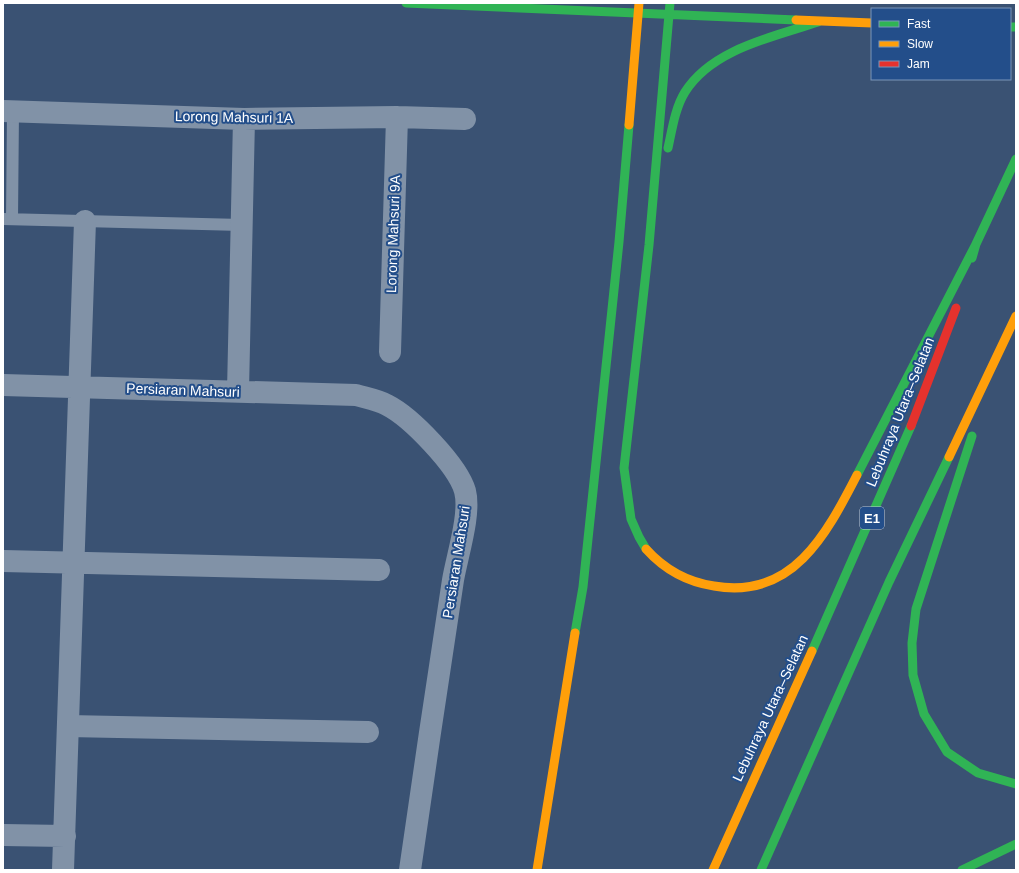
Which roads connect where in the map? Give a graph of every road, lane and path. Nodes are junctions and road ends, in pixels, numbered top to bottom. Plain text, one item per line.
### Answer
1 (406, 3) edge
2 (639, 3) edge
3 (670, 3) edge
4 (639, 13) junction
5 (669, 16) junction
6 (818, 22) junction
7 (871, 23) edge
8 (8, 111) edge
9 (397, 117) junction
10 (244, 119) junction
11 (465, 119) dead end
12 (1016, 159) edge
13 (8, 219) edge
14 (85, 221) junction
15 (242, 225) junction
16 (649, 244) junction
17 (976, 244) junction
18 (1016, 316) edge
19 (1001, 349) junction
20 (390, 352) dead end
21 (3, 385) edge
22 (80, 387) junction
23 (238, 392) junction
24 (3, 560) edge
25 (74, 562) junction
26 (379, 570) dead end
27 (68, 726) junction
28 (368, 732) dead end
29 (1016, 784) edge
30 (3, 835) edge
31 (65, 836) junction
32 (1016, 844) edge
33 (63, 870) edge
34 (410, 870) edge
35 (537, 870) edge
36 (712, 870) edge
37 (761, 870) edge
38 (962, 870) edge

1 - 4 main road
2 - 4 main road
3 - 5 main road
4 - 5 main road
4 - 35 main road
5 - 6 main road
5 - 16 main road
6 - 7 main road
6 - 16 main road
8 - 10 street, Lorong Mahsuri 1A
8 - 13 lane
9 - 10 street, Lorong Mahsuri 1A
9 - 11 street, Lorong Mahsuri 1A
9 - 20 street, Lorong Mahsuri 9A
10 - 15 street
12 - 17 main road, Lebuhraya Utara–Selatan / E1
13 - 14 lane
14 - 15 lane
14 - 22 street
15 - 23 street
16 - 17 main road
17 - 36 main road, Lebuhraya Utara–Selatan / E1
18 - 19 main road
19 - 29 main road
19 - 37 main road
21 - 22 street, Persiaran Mahsuri
22 - 23 street, Persiaran Mahsuri
22 - 25 street
23 - 34 street, Persiaran Mahsuri
24 - 25 street
25 - 26 street
25 - 27 street
27 - 28 street
27 - 31 street
30 - 31 street
31 - 33 street
32 - 38 main road

